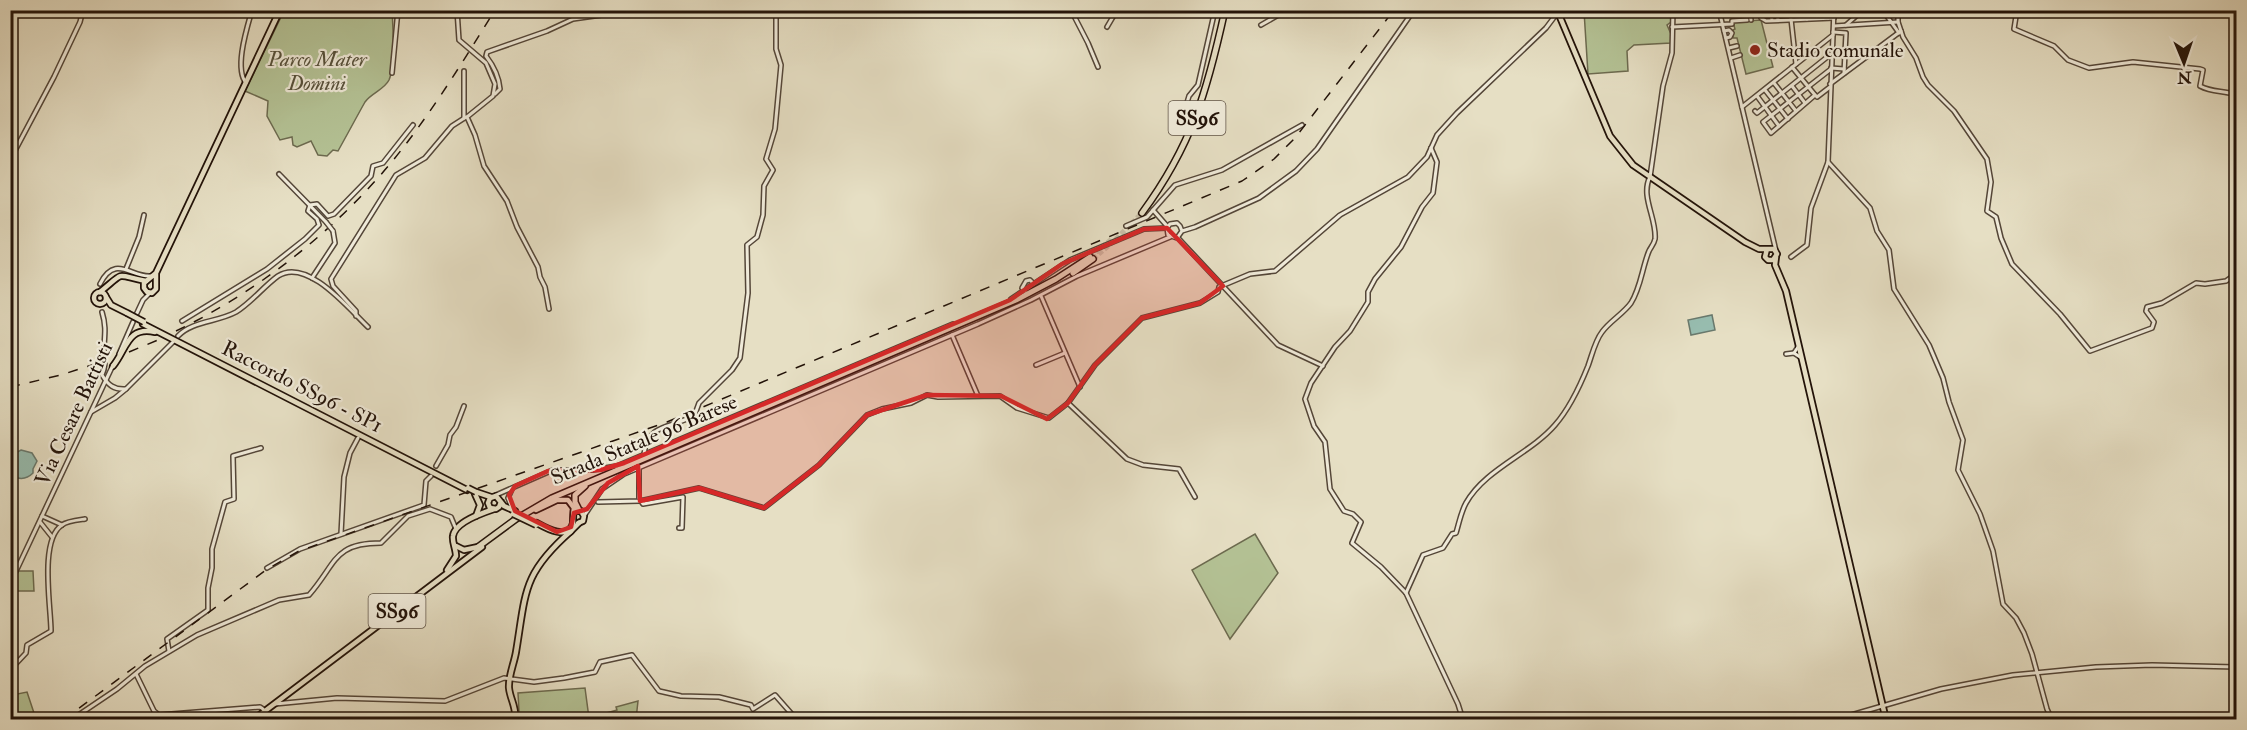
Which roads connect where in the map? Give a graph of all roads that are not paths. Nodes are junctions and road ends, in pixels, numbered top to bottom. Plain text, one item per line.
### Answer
1 (83, 10) edge
2 (252, 10) edge
3 (280, 10) edge
4 (398, 10) edge
5 (457, 10) edge
6 (637, 10) edge
7 (776, 10) edge
8 (1071, 10) edge
9 (1117, 10) edge
10 (1215, 10) edge
11 (1224, 10) edge
12 (1287, 10) edge
13 (1414, 10) edge
14 (1673, 10) edge
15 (1765, 10) edge
16 (1770, 10) edge
17 (1777, 10) edge
18 (1790, 10) edge
19 (1806, 10) edge
20 (1819, 10) edge
21 (1826, 10) edge
22 (1834, 10) edge
23 (1863, 10) edge
24 (1868, 10) edge
25 (1898, 10) edge
26 (2017, 10) edge
27 (2048, 10) edge
28 (1558, 11) edge
29 (1750, 11) edge
30 (1760, 11) edge
31 (610, 12) edge
32 (1720, 12) edge
33 (1714, 13) dead end
34 (1820, 18) junction
35 (1828, 18) junction
36 (1834, 18) junction
37 (1807, 19) junction
38 (1772, 20) junction
39 (1778, 20) junction
40 (1791, 20) junction
41 (1898, 22) junction
42 (1892, 23) junction
43 (1723, 24) junction
44 (1261, 25) dead end
45 (1845, 25) junction
46 (1833, 26) junction
47 (1107, 27) dead end
48 (1672, 27) junction
49 (1900, 32) junction
50 (1833, 34) junction
51 (1737, 46) dead end
52 (1729, 48) junction
53 (1832, 54) junction
54 (1740, 55) dead end
55 (1731, 58) junction
56 (1796, 64) junction
57 (1098, 67) dead end
58 (1792, 68) junction
59 (1831, 68) junction
60 (1844, 69) junction
61 (464, 70) dead end
62 (392, 73) dead end
63 (1844, 74) junction
64 (1801, 78) junction
65 (1774, 82) junction
66 (246, 83) junction
67 (1830, 85) junction
68 (1792, 86) junction
69 (1808, 86) junction
70 (1764, 90) junction
71 (1782, 93) junction
72 (1798, 94) junction
73 (2236, 94) edge
74 (494, 95) junction
75 (1757, 96) junction
76 (1815, 96) junction
77 (1773, 101) junction
78 (1789, 102) junction
79 (1805, 103) junction
80 (1185, 106) dead end
81 (1742, 107) junction
82 (1765, 107) junction
83 (1780, 109) junction
84 (1755, 111) dead end
85 (1796, 111) junction
86 (1772, 116) junction
87 (466, 117) junction
88 (1788, 119) junction
89 (413, 125) dead end
90 (1302, 125) dead end
91 (1779, 126) junction
92 (1431, 148) junction
93 (10, 160) edge
94 (1828, 162) junction
95 (279, 174) dead end
96 (1650, 177) junction
97 (310, 205) junction
98 (1153, 210) junction
99 (1141, 212) tunnel mouth
100 (144, 215) dead end
101 (1125, 226) dead end
102 (1168, 229) junction
103 (1181, 233) junction
104 (1772, 233) junction
105 (1745, 242) junction
106 (1768, 249) junction
107 (1776, 255) junction
108 (165, 256) junction
109 (1791, 256) dead end
110 (1766, 258) junction
111 (126, 269) junction
112 (2236, 274) edge
113 (135, 279) junction
114 (314, 280) junction
115 (151, 281) junction
116 (1033, 283) junction
117 (100, 284) dead end
118 (1223, 286) junction
119 (146, 290) junction
120 (1025, 291) junction
121 (104, 295) junction
122 (1041, 296) junction
123 (1787, 298) junction
124 (104, 304) junction
125 (116, 309) junction
126 (549, 309) dead end
127 (102, 312) dead end
128 (136, 315) dead end
129 (356, 316) junction
130 (182, 321) dead end
131 (133, 322) dead end
132 (143, 323) junction
133 (368, 327) dead end
134 (179, 335) dead end
135 (952, 335) junction
136 (173, 342) dead end
137 (1798, 345) junction
138 (190, 348) junction
139 (1065, 353) junction
140 (1794, 353) junction
141 (1786, 354) dead end
142 (1801, 357) junction
143 (1036, 365) dead end
144 (113, 366) junction
145 (1323, 366) junction
146 (253, 379) junction
147 (106, 381) junction
148 (1080, 387) junction
149 (126, 389) junction
150 (978, 396) junction
151 (1068, 403) junction
152 (464, 406) dead end
153 (91, 412) junction
154 (358, 438) dead end
155 (646, 447) junction
156 (261, 448) dead end
157 (649, 452) junction
158 (644, 454) junction
159 (436, 466) dead end
160 (639, 467) junction
161 (632, 470) junction
162 (638, 474) junction
163 (431, 476) dead end
164 (589, 484) junction
165 (515, 486) junction
166 (506, 491) junction
167 (475, 493) junction
168 (493, 496) junction
169 (1195, 497) dead end
170 (501, 501) junction
171 (640, 501) junction
172 (598, 502) dead end
173 (488, 503) junction
174 (539, 508) junction
175 (495, 509) junction
176 (514, 512) junction
177 (580, 512) junction
178 (398, 514) junction
179 (42, 516) junction
180 (476, 516) junction
181 (85, 519) dead end
182 (573, 520) junction
183 (40, 522) junction
184 (401, 523) junction
185 (579, 523) junction
186 (536, 524) junction
187 (62, 525) junction
188 (679, 528) dead end
189 (456, 529) junction
190 (571, 531) junction
191 (550, 532) junction
192 (341, 534) junction
193 (52, 537) junction
194 (454, 544) junction
195 (554, 546) junction
196 (478, 547) junction
197 (267, 568) dead end
198 (447, 570) junction
199 (10, 584) edge
200 (1406, 593) junction
201 (169, 651) junction
202 (2236, 667) edge
203 (10, 670) edge
204 (2036, 673) junction
205 (136, 674) junction
206 (510, 679) junction
207 (10, 686) edge
208 (273, 705) junction
209 (1882, 706) junction
210 (263, 709) junction
211 (254, 719) edge
212 (13, 720) edge
213 (71, 720) edge
214 (515, 720) edge
215 (797, 720) edge
216 (1463, 720) edge
217 (1834, 720) edge
218 (1886, 720) edge
219 (2052, 720) edge

1 - 93 street
2 - 66 street
3 - 66 main road
4 - 62 street
5 - 74 street
6 - 31 street
7 - 155 street
8 - 57 street
9 - 47 street
10 - 80 street
11 - 99 highway, SS96
12 - 44 street
13 - 103 street
14 - 48 street
15 - 30 street
16 - 38 street
17 - 39 street
18 - 40 street
19 - 37 street
20 - 34 street
21 - 35 street
22 - 36 street
23 - 45 street
24 - 42 street
25 - 41 street
26 - 27 street
26 - 73 street
28 - 92 street
28 - 96 main road
29 - 30 street
29 - 32 street
29 - 43 street
30 - 38 street
31 - 74 street
32 - 33 street
32 - 43 street
34 - 35 street
34 - 37 street
35 - 36 street
36 - 46 street
37 - 40 street
38 - 39 street
39 - 40 street
40 - 56 street
41 - 42 street
41 - 49 street
42 - 45 street
42 - 49 street
43 - 48 street
43 - 52 street
45 - 46 street
46 - 50 street
48 - 96 street
49 - 63 street
49 - 112 street
50 - 53 street
50 - 56 street
50 - 60 street
51 - 52 street
52 - 55 street
53 - 59 street
53 - 64 street
54 - 55 street
55 - 81 street
56 - 58 street
58 - 64 street
58 - 65 street
59 - 60 street
59 - 67 street
59 - 69 street
60 - 63 street
61 - 87 street
63 - 67 street
64 - 68 street
64 - 69 street
65 - 70 street
65 - 71 street
66 - 108 main road
67 - 76 street
67 - 94 street
68 - 71 street
68 - 72 street
69 - 72 street
69 - 76 street
70 - 75 street
70 - 77 street
71 - 77 street
71 - 78 street
72 - 78 street
72 - 79 street
74 - 87 street
75 - 81 street
75 - 82 street
76 - 79 street
77 - 82 street
77 - 83 street
78 - 83 street
78 - 85 street
79 - 85 street
81 - 104 street
82 - 84 street
82 - 86 street
83 - 86 street
83 - 88 street
85 - 88 street
86 - 91 street
86 - 91 street
87 - 126 street
87 - 129 street
88 - 91 street
89 - 97 street
90 - 98 street
92 - 118 street
92 - 145 street
94 - 109 street
94 - 204 street
95 - 97 street
96 - 105 main road
96 - 200 street
97 - 114 street, bridge
97 - 130 street
98 - 101 street
98 - 102 street
100 - 111 street
102 - 103 street
102 - 103 street
102 - 116 street
102 - 122 street
103 - 118 street
104 - 106 street
104 - 107 street
105 - 106 main road
105 - 110 main road
106 - 107 main road
106 - 110 main road
107 - 110 main road
107 - 123 main road
108 - 111 street
108 - 115 main road
110 - 123 main road
111 - 117 street
113 - 115 main road
113 - 119 main road
113 - 121 main road
114 - 129 street
114 - 134 street
115 - 119 main road
115 - 119 main road
116 - 120 street
116 - 120 street
118 - 145 street
118 - 148 street
119 - 128 street
120 - 157 street
121 - 124 main road
121 - 124 main road
121 - 125 main road
122 - 135 street
122 - 139 street
123 - 137 main road
124 - 125 main road, Raccordo SS96 - SP1
125 - 132 main road, Raccordo SS96 - SP1, bridge
127 - 147 street
129 - 133 street
131 - 144 street, Via Cesare Battisti
132 - 138 main road, Raccordo SS96 - SP1
132 - 146 main road, Raccordo SS96 - SP1
135 - 150 street
135 - 160 street
136 - 149 street
137 - 140 street
137 - 142 main road
138 - 144 main road
138 - 146 main road, Raccordo SS96 - SP1
139 - 143 street
139 - 148 street
140 - 141 street
140 - 142 street
142 - 209 main road
144 - 147 street, Via Cesare Battisti
145 - 200 street
146 - 167 main road, Raccordo SS96 - SP1, bridge
147 - 149 street
147 - 153 street, Via Cesare Battisti
148 - 151 street
149 - 153 street
150 - 151 street
150 - 171 street
151 - 169 street
152 - 159 street
153 - 179 street, Via Cesare Battisti
154 - 192 street
155 - 157 street
155 - 158 street
156 - 201 street
157 - 158 street
158 - 165 street
160 - 161 street
160 - 162 street
161 - 162 street
161 - 177 street
162 - 171 street
163 - 178 street
164 - 174 highway, Strada Statale 96 Barese
164 - 177 highway
164 - 196 highway, Strada Statale 96 Barese
165 - 166 street
165 - 176 street
166 - 168 street
166 - 170 street
167 - 168 main road
167 - 173 main road
167 - 180 main road
168 - 170 main road
168 - 173 main road
170 - 175 main road
170 - 176 main road
171 - 172 street
171 - 188 street
173 - 175 main road
173 - 180 main road
174 - 177 main road
174 - 208 main road, Strada Statale 96 Barese / SS96
175 - 176 main road
175 - 180 main road
176 - 186 main road, bridge
177 - 182 main road
177 - 185 main road
178 - 184 street
178 - 192 street
179 - 183 street, Via Cesare Battisti
179 - 187 street
180 - 189 main road
181 - 187 street
182 - 185 main road
182 - 186 main road
183 - 193 street
183 - 199 street, Via Cesare Battisti
184 - 189 street
184 - 201 street
185 - 190 main road
186 - 191 main road
187 - 193 street
189 - 194 main road
190 - 191 main road
190 - 195 main road
191 - 195 main road
192 - 197 street
193 - 203 street
194 - 196 main road
194 - 198 main road
195 - 206 main road
196 - 198 main road, Strada Statale 96 Barese / SS96
198 - 210 main road, Strada Statale 96 Barese / SS96
200 - 216 street
201 - 205 street
202 - 204 street
204 - 209 street
204 - 219 street
205 - 210 street
205 - 213 street
206 - 208 street
206 - 214 main road
206 - 215 street
207 - 212 street
208 - 211 main road, Strada Statale 96 Barese / SS96
209 - 217 street
209 - 218 main road
210 - 211 main road, Strada Statale 96 Barese / SS96

